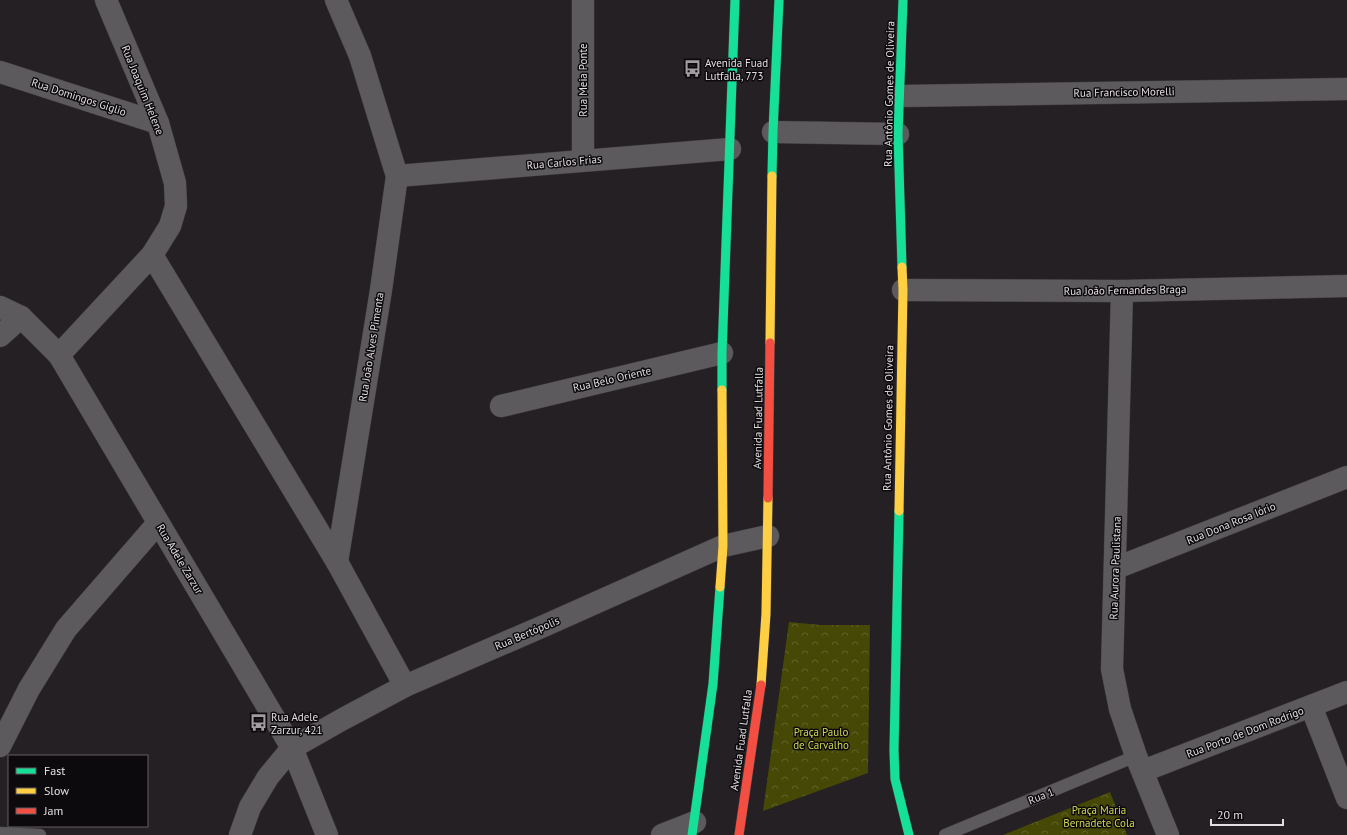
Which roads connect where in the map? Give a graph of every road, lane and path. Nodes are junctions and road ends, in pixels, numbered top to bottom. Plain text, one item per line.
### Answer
1 (106, 0) edge
2 (336, 0) edge
3 (583, 0) edge
4 (735, 0) edge
5 (779, 0) edge
6 (902, 0) edge
7 (0, 72) edge
8 (1347, 89) edge
9 (900, 96) junction
10 (158, 122) junction
11 (773, 132) junction
12 (898, 134) junction
13 (730, 149) junction
14 (583, 160) junction
15 (397, 176) junction
16 (152, 255) junction
17 (1347, 286) edge
18 (903, 290) junction
19 (1122, 291) junction
20 (0, 307) edge
21 (20, 317) junction
22 (0, 336) edge
23 (722, 353) junction
24 (59, 355) junction
25 (501, 406) dead end
26 (1347, 477) edge
27 (158, 523) junction
28 (768, 536) junction
29 (723, 546) junction
30 (337, 562) junction
31 (1116, 568) junction
32 (405, 686) junction
33 (1347, 692) edge
34 (1311, 706) junction
35 (0, 746) edge
36 (292, 748) junction
37 (1139, 764) junction
38 (1347, 798) edge
39 (694, 828) edge
40 (0, 833) edge
41 (40, 835) edge
42 (240, 835) edge
43 (327, 835) edge
44 (662, 835) edge
45 (739, 835) edge
46 (909, 835) edge
47 (945, 835) edge
48 (1168, 835) edge

1 - 10 street, Rua Joaquim Helene
2 - 15 street, Rua João Alves Pimenta
3 - 14 street, Rua Meia Ponte
4 - 13 main road
5 - 11 main road, Avenida Fuad Lutfalla
6 - 9 main road, Rua Antônio Gomes de Oliveira
7 - 10 street, Rua Domingos Giglio
8 - 9 street, Rua Francisco Morelli
9 - 12 main road, Rua Antônio Gomes de Oliveira
10 - 16 street, Rua Joaquim Helene
11 - 12 street
11 - 28 main road, Avenida Fuad Lutfalla
12 - 18 main road, Rua Antônio Gomes de Oliveira
13 - 14 street, Rua Carlos Frias
13 - 23 main road
14 - 15 street, Rua Carlos Frias
15 - 30 street, Rua João Alves Pimenta
16 - 24 street, Rua Joaquim Helene
16 - 30 street
17 - 19 street, Rua João Fernandes Braga
18 - 19 street, Rua João Fernandes Braga
18 - 46 main road, Rua Antônio Gomes de Oliveira
19 - 31 street, Rua Aurora Paulistana
20 - 21 street, Rua Adele Zarzur
21 - 22 street
21 - 24 street, Rua Adele Zarzur
23 - 25 street, Rua Belo Oriente
23 - 29 main road
24 - 27 street, Rua Adele Zarzur
26 - 31 street, Rua Dona Rosa Iório
27 - 35 street
27 - 36 street, Rua Adele Zarzur
28 - 29 street, Rua Bertópolis
28 - 45 main road, Avenida Fuad Lutfalla
29 - 32 street, Rua Bertópolis
29 - 39 main road
30 - 32 street
31 - 37 street, Rua Aurora Paulistana
32 - 36 street, Rua Bertópolis
33 - 34 street, Rua Porto de Dom Rodrigo
34 - 37 street, Rua Porto de Dom Rodrigo
34 - 38 street
36 - 42 street
36 - 43 street, Rua Adele Zarzur
37 - 47 lane, Rua 1
37 - 48 street, Rua Aurora Paulistana
39 - 44 street
40 - 41 lane

